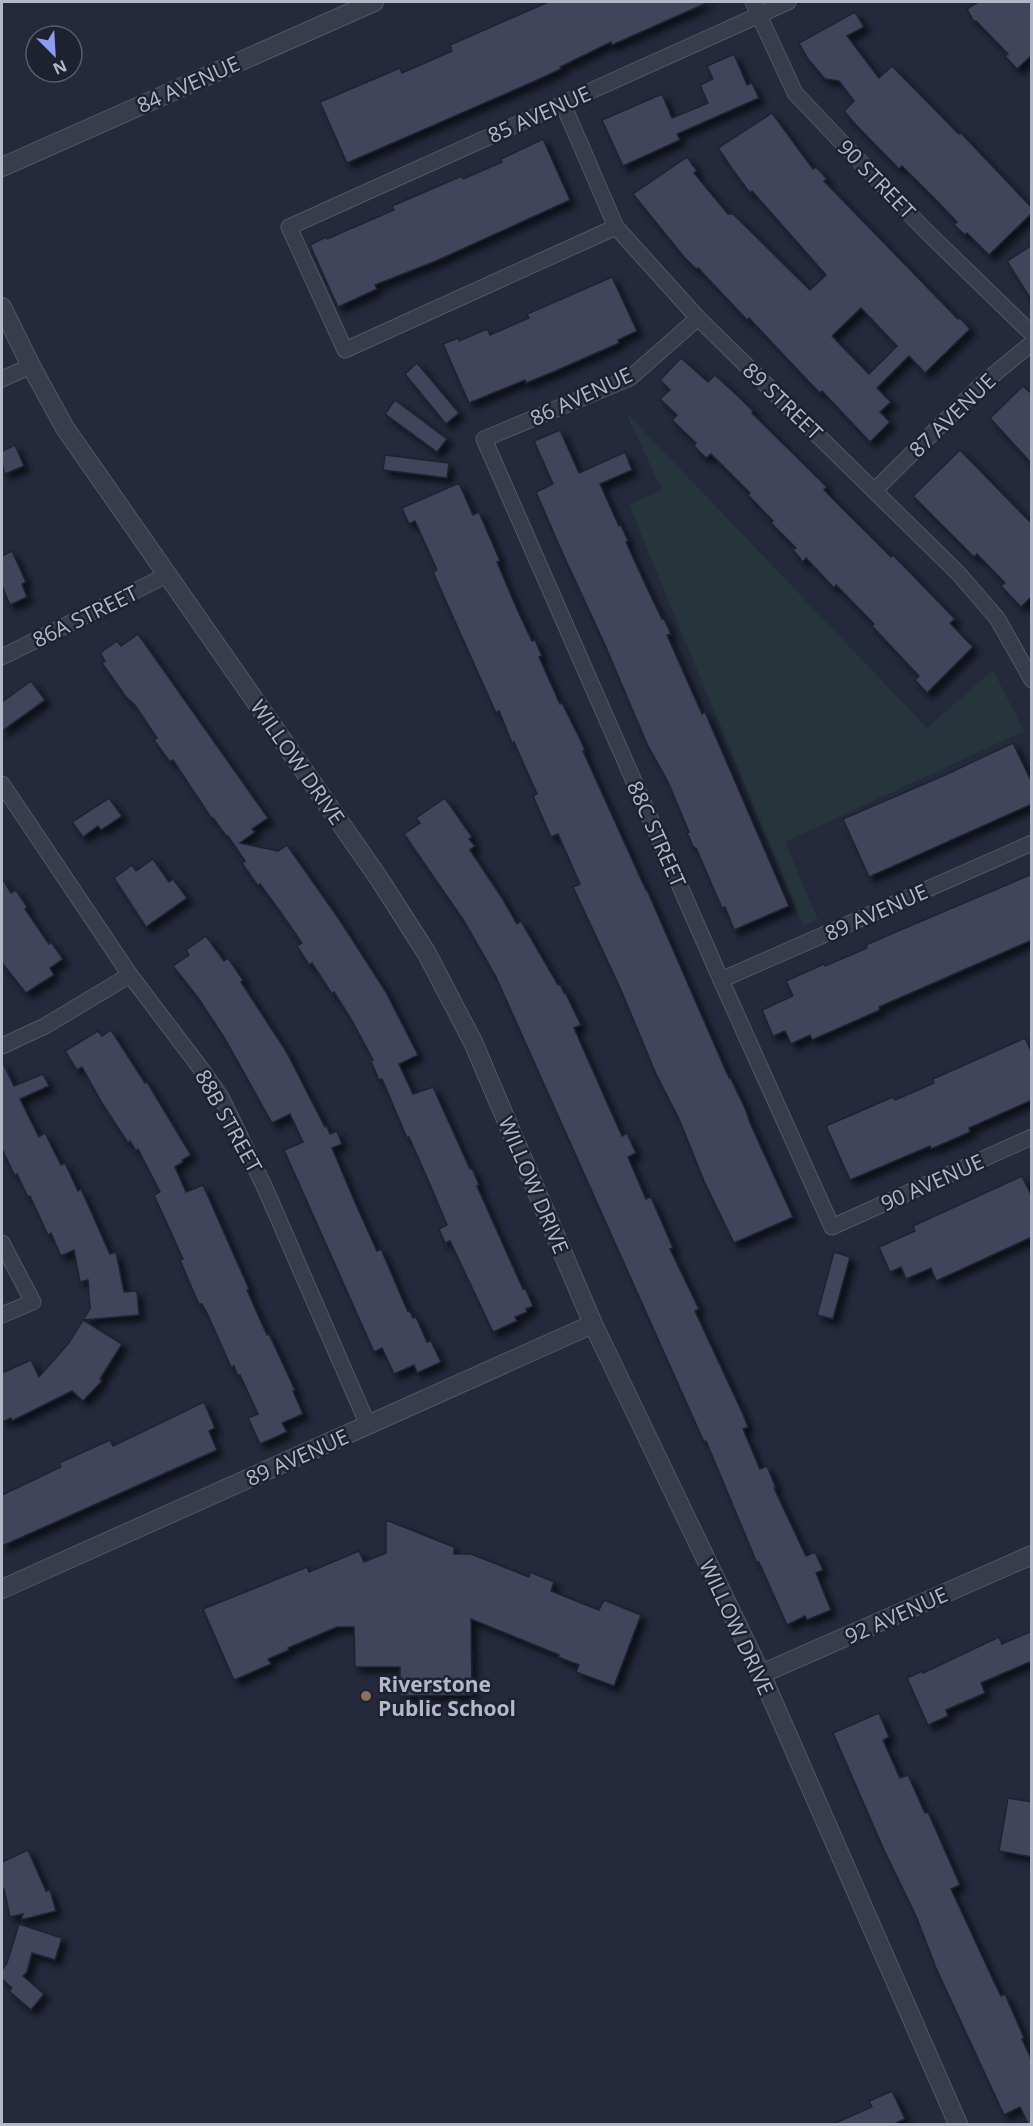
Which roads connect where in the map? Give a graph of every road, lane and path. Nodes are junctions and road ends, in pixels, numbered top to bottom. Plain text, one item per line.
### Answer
1 (374, 2) edge
2 (788, 2) edge
3 (756, 8) edge
4 (562, 104) junction
5 (2, 167) edge
6 (616, 227) junction
7 (2, 307) edge
8 (698, 318) junction
9 (1032, 334) edge
10 (1032, 343) edge
11 (31, 366) junction
12 (2, 379) edge
13 (484, 439) joint
14 (875, 490) junction
15 (168, 575) junction
16 (2, 657) edge
17 (1032, 680) edge
18 (2, 784) edge
19 (1032, 843) edge
20 (130, 975) junction
21 (721, 980) junction
22 (2, 1047) edge
23 (1032, 1137) edge
24 (832, 1227) joint
25 (2, 1243) edge
26 (2, 1316) edge
27 (593, 1324) junction
28 (368, 1425) junction
29 (1032, 1556) edge
30 (2, 1589) edge
31 (761, 1674) junction
32 (958, 2124) edge

1 - 5 street, 84 AVENUE
2 - 3 street, 85 AVENUE
3 - 4 street, 85 AVENUE
3 - 9 street, 90 STREET
4 - 6 street, 89 STREET
4 - 6 street, 85 AVENUE
6 - 8 street, 89 STREET
7 - 11 street, WILLOW DRIVE
8 - 13 street, 86 AVENUE
8 - 14 street, 89 STREET
10 - 14 street, 87 AVENUE
11 - 12 street
11 - 15 street, WILLOW DRIVE
13 - 21 street, 88C STREET
14 - 17 street, 89 STREET
15 - 16 street, 86A STREET
15 - 27 street, WILLOW DRIVE
18 - 20 street, 88B STREET
19 - 21 street, 89 AVENUE
20 - 22 street
20 - 28 street, 88B STREET
21 - 24 street, 88C STREET
23 - 24 street, 90 AVENUE
25 - 26 street
27 - 28 street, 89 AVENUE
27 - 31 street, WILLOW DRIVE
28 - 30 street, 89 AVENUE
29 - 31 street, 92 AVENUE
31 - 32 street, WILLOW DRIVE

